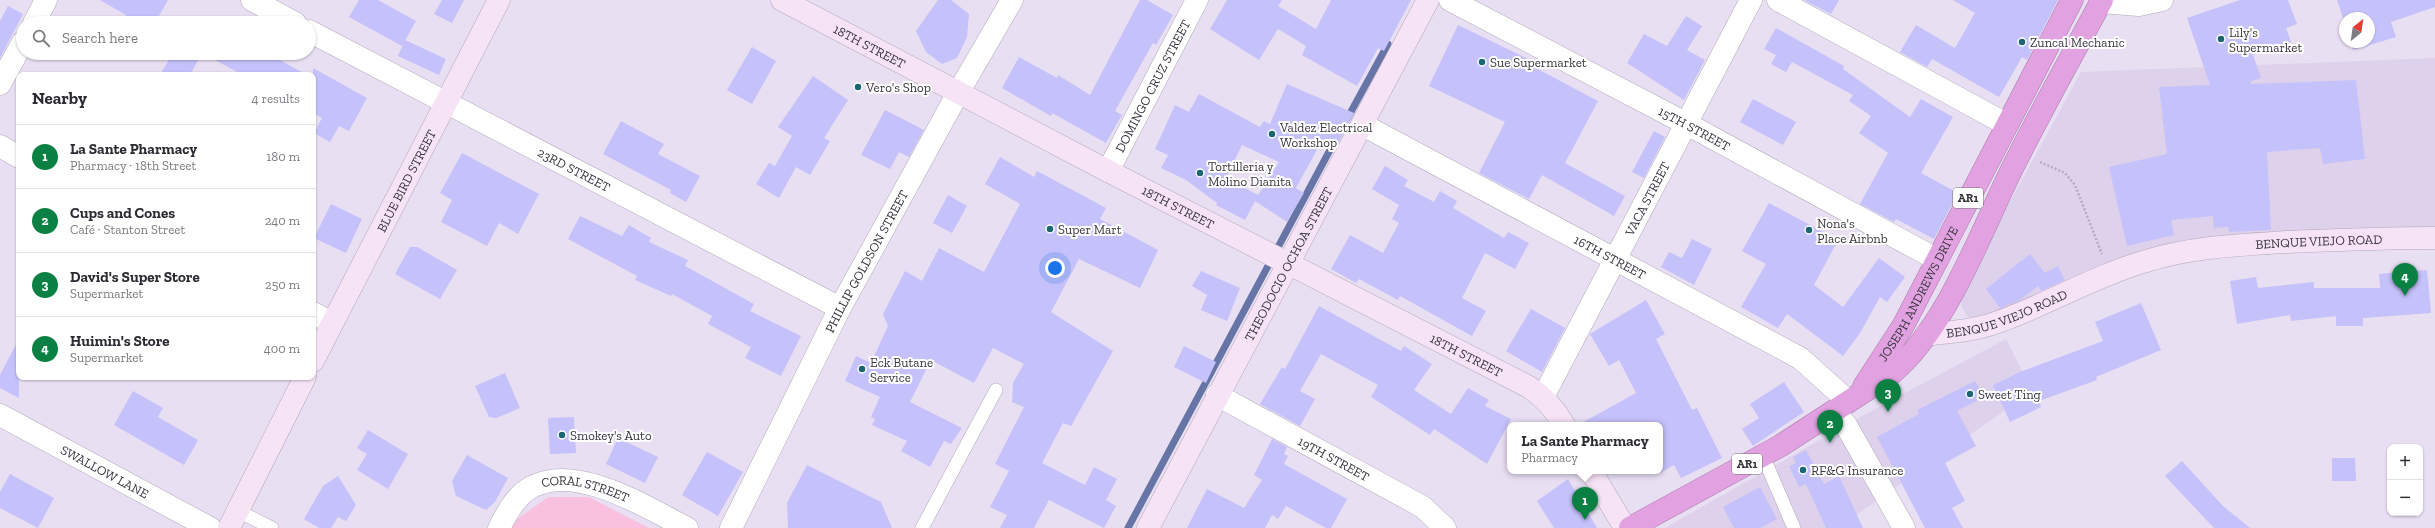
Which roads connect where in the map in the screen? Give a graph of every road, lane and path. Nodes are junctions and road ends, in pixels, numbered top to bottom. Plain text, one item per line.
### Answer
1 (46, 0) edge
2 (252, 0) edge
3 (499, 0) edge
4 (782, 0) edge
5 (1012, 0) edge
6 (1197, 0) edge
7 (1428, 0) edge
8 (1450, 0) edge
9 (1751, 0) edge
10 (1778, 0) edge
11 (2072, 0) edge
12 (2162, 0) edge
13 (2101, 1) edge
14 (38, 16) edge
15 (282, 16) edge
16 (316, 35) edge
17 (16, 55) edge
18 (0, 84) edge
19 (958, 93) junction
20 (446, 104) junction
21 (1687, 124) junction
22 (2006, 124) junction
23 (1363, 125) junction
24 (0, 146) edge
25 (16, 155) edge
26 (2039, 161) dead end
27 (1108, 171) junction
28 (2435, 238) edge
29 (1616, 258) junction
30 (1936, 259) junction
31 (1290, 263) junction
32 (2110, 274) junction
33 (840, 308) junction
34 (316, 315) edge
35 (332, 323) junction
36 (1926, 335) junction
37 (316, 355) edge
38 (303, 380) edge
39 (996, 390) dead end
40 (1217, 395) junction
41 (1543, 397) junction
42 (1847, 402) junction
43 (0, 415) edge
44 (1562, 422) edge
45 (1763, 456) junction
46 (1593, 474) edge
47 (233, 520) edge
48 (210, 528) edge
49 (272, 528) edge
50 (499, 528) edge
51 (687, 528) edge
52 (731, 528) edge
53 (922, 528) edge
54 (1148, 528) edge
55 (1446, 528) edge
56 (1625, 528) edge
57 (1630, 528) edge
58 (1794, 528) edge
59 (1904, 528) edge

1 - 14 street
2 - 15 street
3 - 20 street, BLUE BIRD STREET
4 - 19 street, 18TH STREET
5 - 19 street, PHILLIP GOLDSON STREET
6 - 27 street, DOMINGO CRUZ STREET
7 - 23 street, THEODOCIO OCHOA STREET
8 - 21 street, 15TH STREET
9 - 21 street, VACA STREET
10 - 22 street
11 - 22 highway, JOSEPH ANDREWS DRIVE / AR1
12 - 13 street
13 - 36 highway, AR1
16 - 20 street, 23RD STREET
17 - 18 street
19 - 27 street, 18TH STREET
19 - 33 street, PHILLIP GOLDSON STREET
20 - 33 street, 23RD STREET
20 - 35 street, BLUE BIRD STREET
21 - 29 street, VACA STREET
21 - 30 street, 15TH STREET
22 - 30 highway, JOSEPH ANDREWS DRIVE / AR1
23 - 29 street, 16TH STREET
23 - 31 street, THEODOCIO OCHOA STREET
24 - 25 street
26 - 32 path
27 - 31 street, 18TH STREET
28 - 32 street, BENQUE VIEJO ROAD
29 - 41 street, VACA STREET
29 - 42 street, 16TH STREET
30 - 42 highway, JOSEPH ANDREWS DRIVE / AR1
31 - 40 street, THEODOCIO OCHOA STREET
31 - 41 street, 18TH STREET
32 - 36 street, BENQUE VIEJO ROAD
33 - 52 street, PHILLIP GOLDSON STREET
34 - 35 street
35 - 37 street, BLUE BIRD STREET
36 - 42 highway, BENQUE VIEJO ROAD / AR1
38 - 47 street
39 - 53 lane
40 - 54 street, THEODOCIO OCHOA STREET
40 - 55 street, 19TH STREET
41 - 44 street, 18TH STREET
42 - 45 highway, BENQUE VIEJO ROAD / AR1
42 - 59 street, 16TH STREET
43 - 48 street, SWALLOW LANE
45 - 57 highway, BENQUE VIEJO ROAD / AR1
45 - 58 lane
46 - 56 street
47 - 49 lane
50 - 51 street, CORAL STREET

